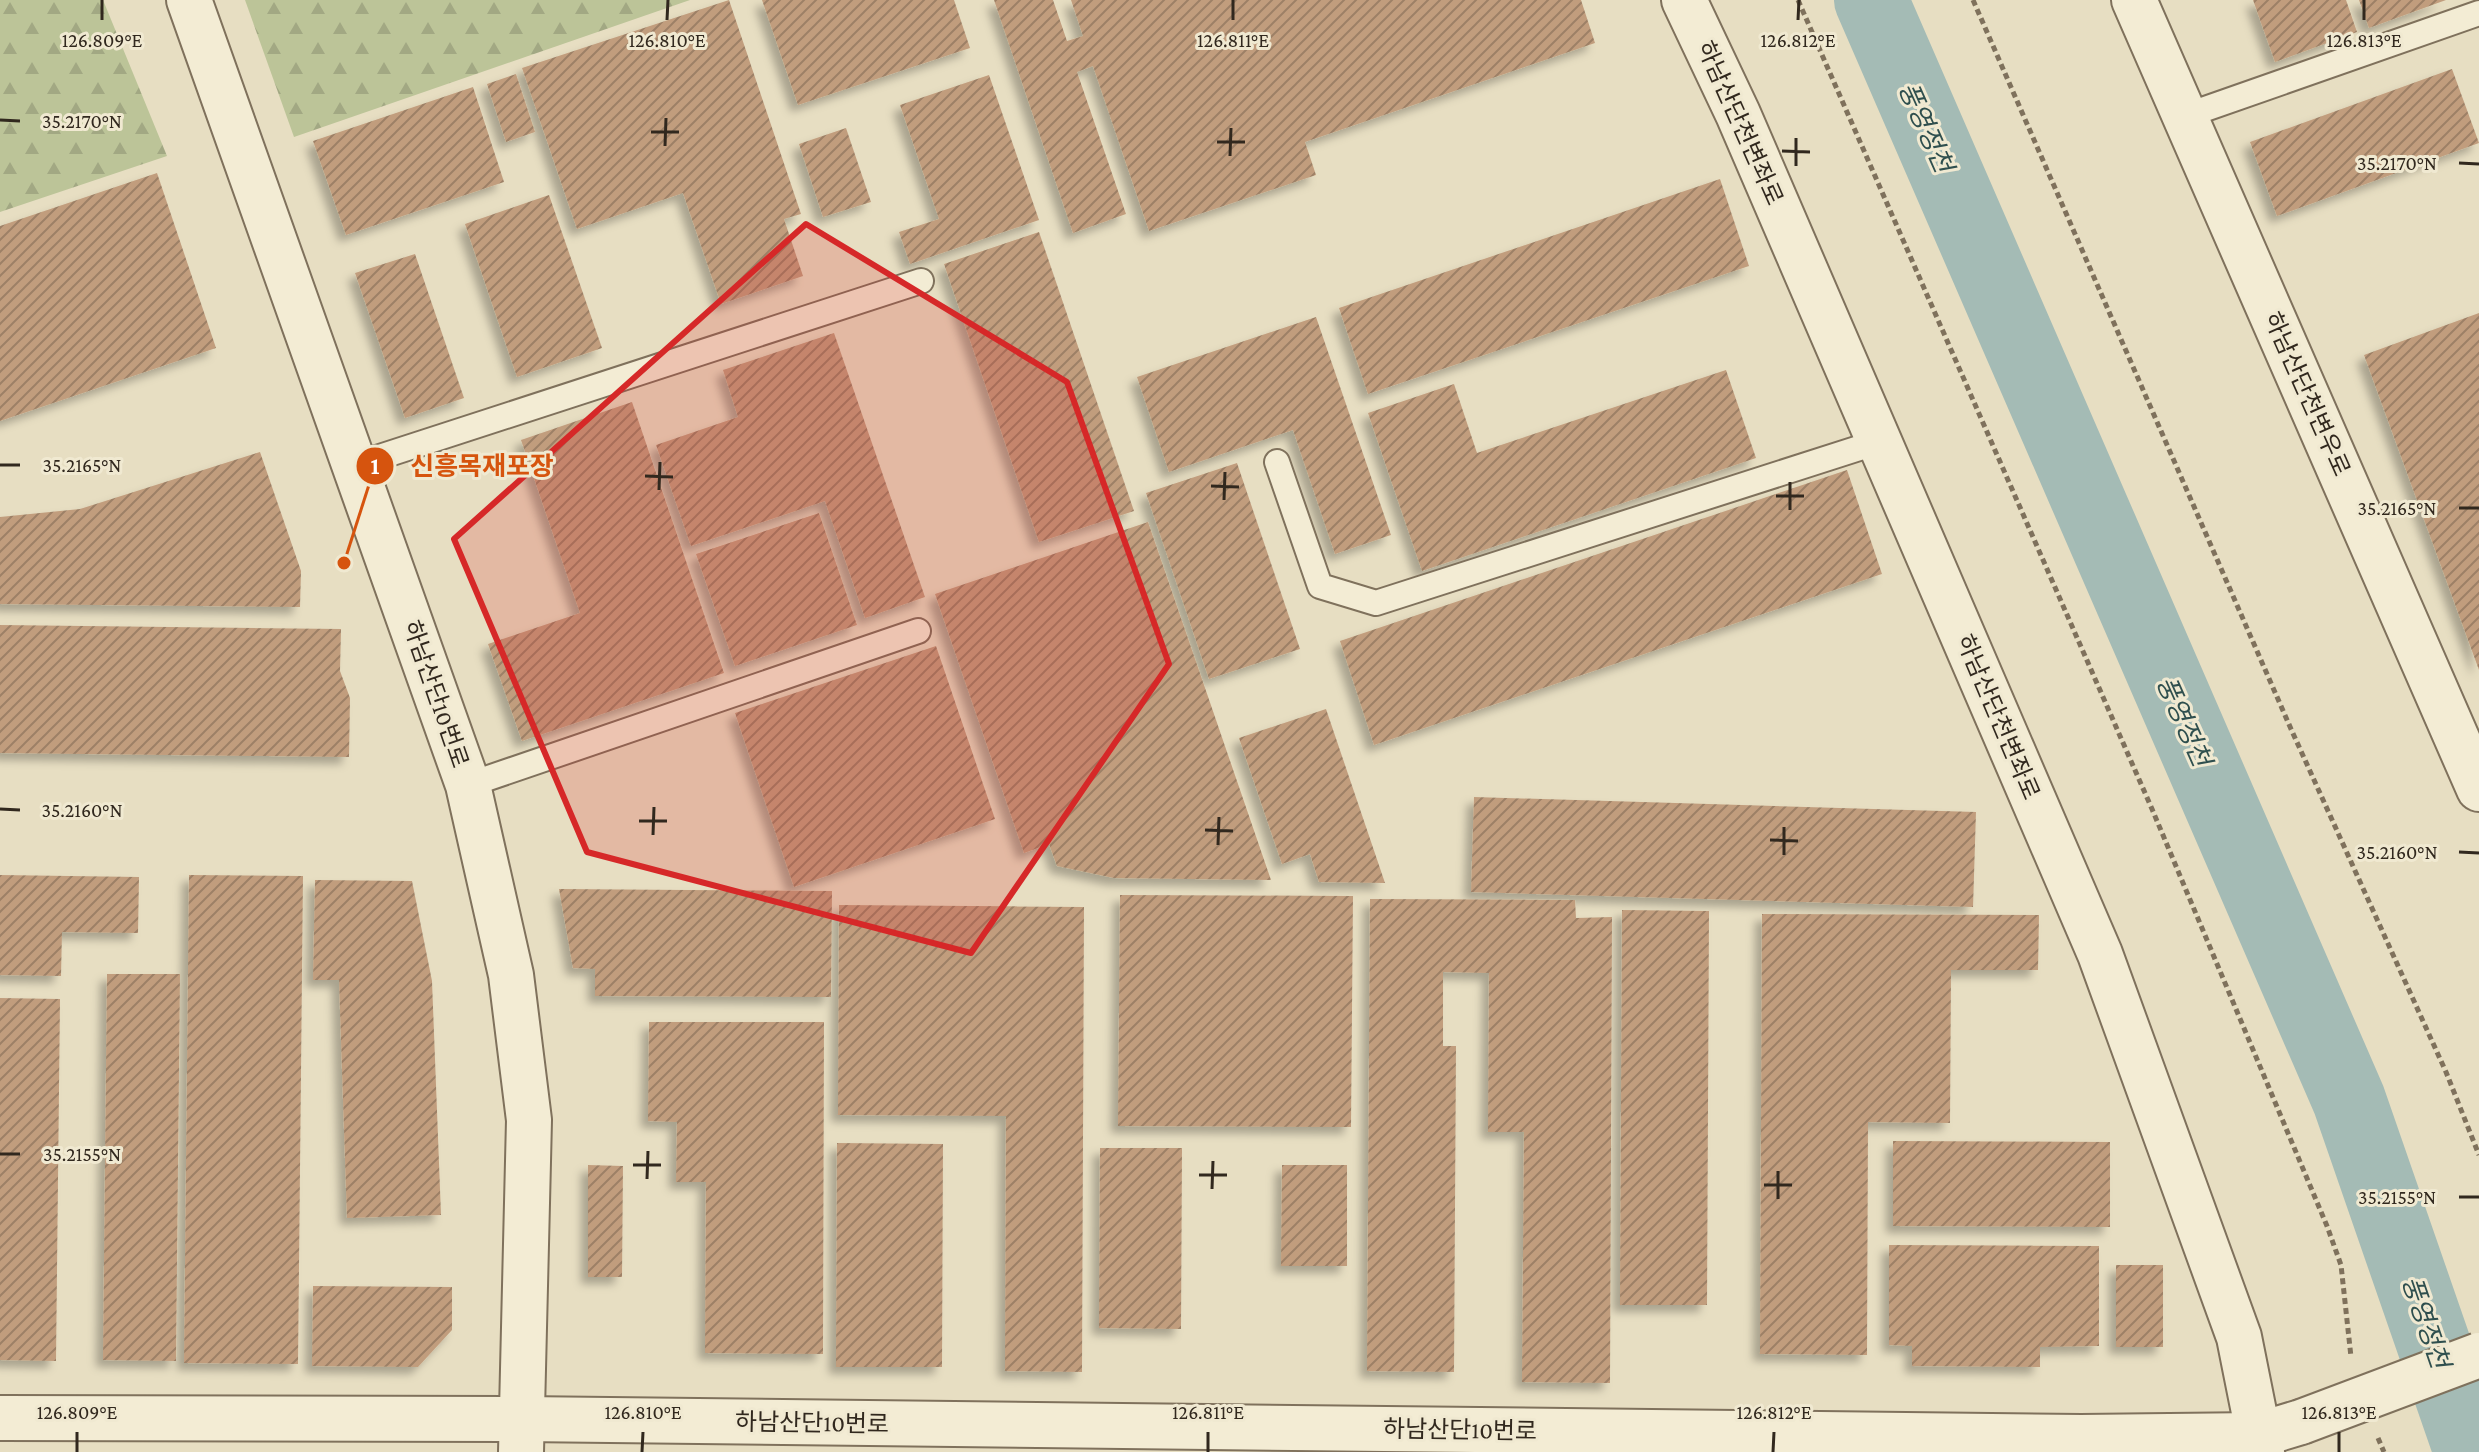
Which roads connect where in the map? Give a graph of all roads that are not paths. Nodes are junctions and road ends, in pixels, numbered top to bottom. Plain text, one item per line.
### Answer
1 (189, 0) edge
2 (1684, 0) edge
3 (2134, 0) edge
4 (2479, 13) edge
5 (2185, 116) junction
6 (921, 281) dead end
7 (1878, 442) junction
8 (1277, 462) dead end
9 (355, 465) junction
10 (918, 631) dead end
11 (468, 785) junction
12 (2479, 789) edge
13 (2479, 1355) edge
14 (0, 1418) edge
15 (522, 1436) edge
16 (2260, 1444) edge

1 - 9 street, 하남산단10번로
2 - 7 street, 하남산단천변좌로
3 - 5 street, 하남산단천변우로
4 - 5 lane
5 - 12 street, 하남산단천변우로
6 - 9 lane
7 - 8 lane
7 - 16 street, 하남산단천변좌로
9 - 11 street, 하남산단10번로
10 - 11 lane
11 - 15 street, 하남산단10번로
13 - 16 street, 하남산단10번로, bridge
14 - 15 street, 하남산단10번로
15 - 16 street, 하남산단10번로

